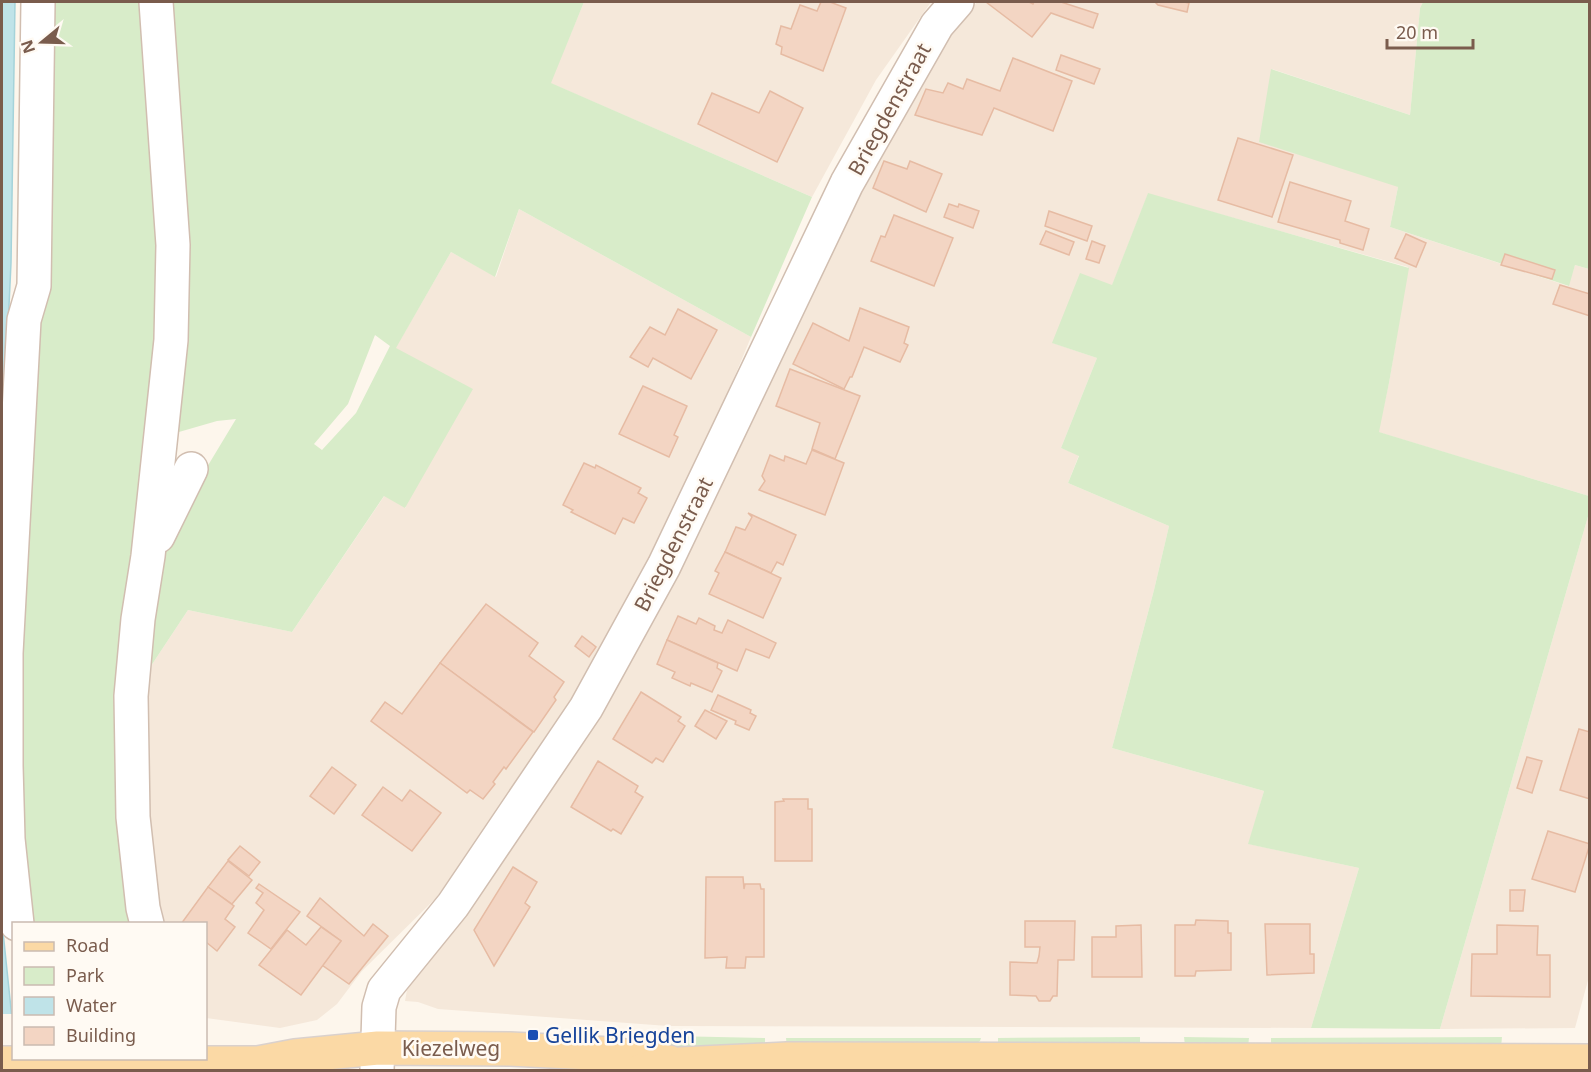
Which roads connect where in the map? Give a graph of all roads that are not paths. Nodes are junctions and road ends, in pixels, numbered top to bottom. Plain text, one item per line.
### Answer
1 (38, 2) edge
2 (156, 2) edge
3 (957, 2) edge
4 (190, 469) dead end
5 (148, 556) junction
6 (17, 922) edge
7 (146, 922) edge
8 (378, 1059) edge
9 (2, 1063) edge
10 (258, 1063) junction
11 (169, 1064) edge
12 (681, 1064) junction
13 (1580, 1064) edge
14 (1410, 1066) edge
15 (292, 1071) edge
16 (642, 1071) edge

1 - 6 street
2 - 5 street
3 - 8 street, Briegdenstraat
4 - 5 street
5 - 7 street
8 - 10 main road, Kiezelweg
8 - 12 main road, Kiezelweg
9 - 11 main road, Kiezelweg, bridge
10 - 11 main road, Kiezelweg
10 - 15 main road, Kiezelweg
12 - 14 main road, Kiezelweg
12 - 16 main road, Kiezelweg
13 - 14 main road, Kiezelweg

